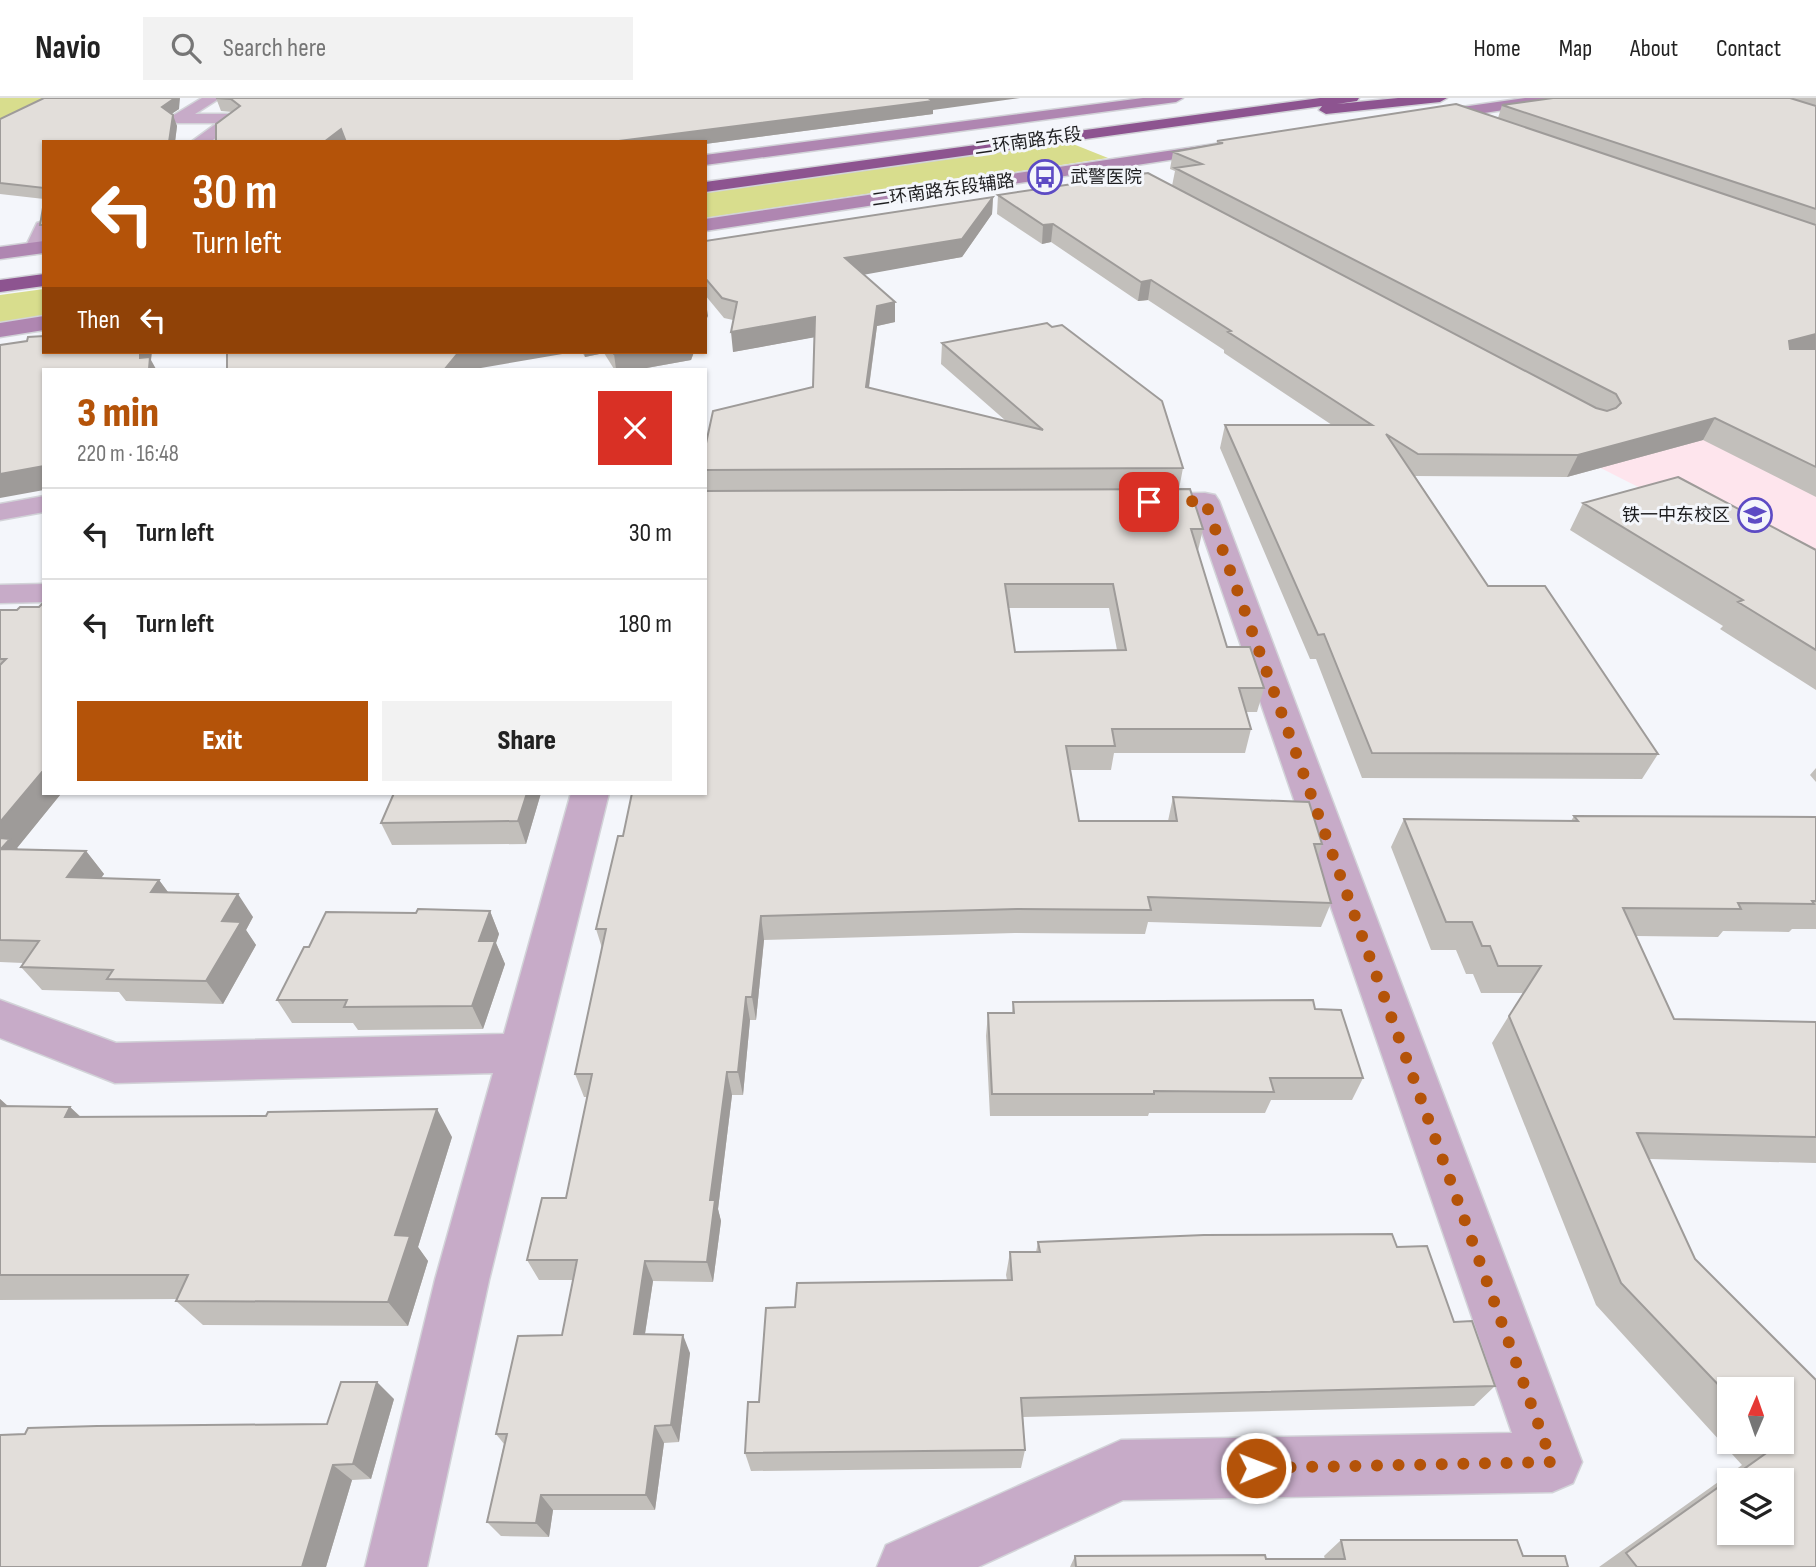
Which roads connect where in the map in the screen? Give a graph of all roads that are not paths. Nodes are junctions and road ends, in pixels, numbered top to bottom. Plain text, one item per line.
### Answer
1 (213, 98) edge
2 (1253, 98) edge
3 (1352, 98) edge
4 (1440, 98) edge
5 (1555, 98) edge
6 (1001, 103) dead end
7 (1190, 106) edge
8 (1453, 113) junction
9 (1039, 120) junction
10 (1399, 122) edge
11 (1495, 128) edge
12 (201, 140) edge
13 (1235, 146) edge
14 (707, 160) edge
15 (1116, 164) junction
16 (707, 170) edge
17 (707, 187) edge
18 (1195, 207) edge
19 (707, 225) edge
20 (41, 251) edge
21 (0, 253) edge
22 (0, 265) edge
23 (42, 280) edge
24 (0, 286) edge
25 (42, 323) edge
26 (0, 330) edge
27 (1108, 502) edge
28 (42, 504) edge
29 (0, 512) edge
30 (42, 593) edge
31 (0, 594) edge
32 (589, 795) edge
33 (0, 1019) edge
34 (523, 1053) junction
35 (396, 1567) edge
36 (908, 1567) edge

1 - 12 street
2 - 7 highway, 二环南路东段
3 - 7 highway, 二环南路东段
4 - 7 highway
5 - 8 main road
6 - 9 main road
7 - 9 highway, 二环南路东段
7 - 17 highway, 二环南路东段
8 - 10 main road
8 - 11 street
9 - 14 main road
9 - 16 highway, 二环南路东段
13 - 15 main road, 二环南路东段辅路
15 - 18 street
15 - 19 main road, 二环南路东段辅路
20 - 21 main road
20 - 22 highway
23 - 24 highway
25 - 26 main road
27 - 36 street
28 - 29 street
30 - 31 street
32 - 34 street
33 - 34 street
34 - 35 street

